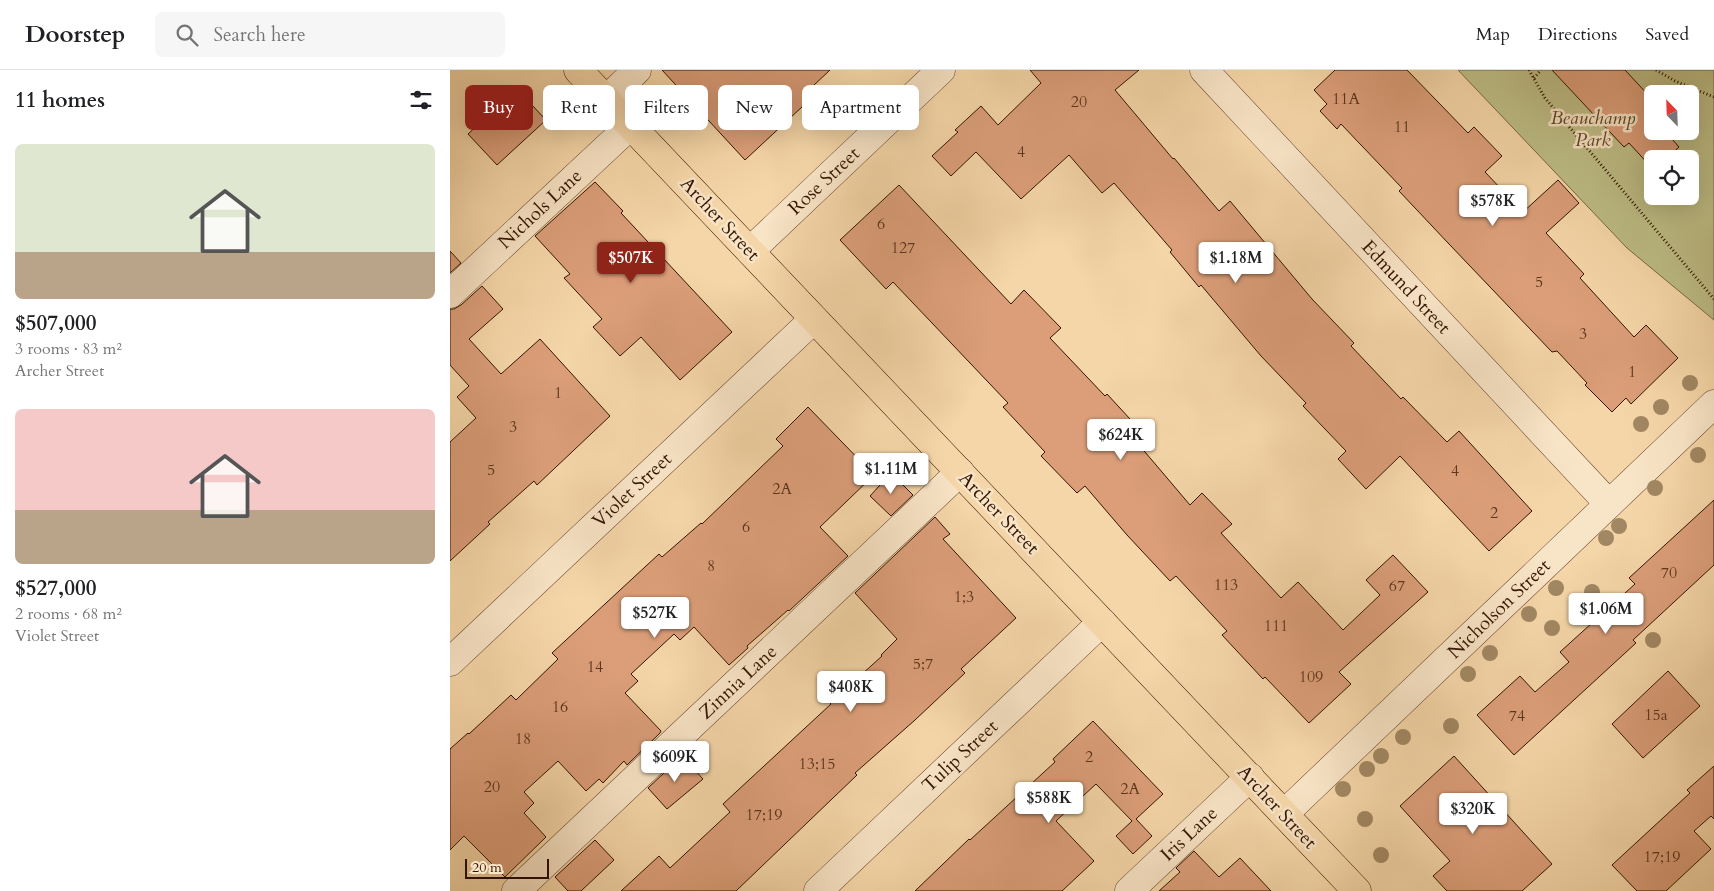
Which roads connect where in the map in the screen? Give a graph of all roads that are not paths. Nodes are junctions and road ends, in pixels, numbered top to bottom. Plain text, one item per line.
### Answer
1 (578, 70) edge
2 (636, 70) edge
3 (941, 70) edge
4 (1204, 70) edge
5 (592, 85) edge
6 (615, 91) edge
7 (615, 109) edge
8 (625, 119) edge
9 (626, 130) edge
10 (636, 130) edge
11 (750, 251) junction
12 (450, 294) edge
13 (814, 319) junction
14 (1714, 404) edge
15 (960, 472) junction
16 (1609, 504) junction
17 (1102, 622) junction
18 (450, 662) edge
19 (1250, 778) junction
20 (1284, 814) junction
21 (516, 891) edge
22 (818, 891) edge
23 (1129, 891) edge
24 (1357, 891) edge

1 - 5 main road, Archer Street
2 - 6 street
3 - 11 street, Rose Street
4 - 16 street, Edmund Street
7 - 8 main road, Archer Street
9 - 12 street, Nichols Lane
10 - 11 main road, Archer Street
11 - 13 main road, Archer Street
13 - 15 main road, Archer Street
13 - 18 street, Violet Street
14 - 16 street, Nicholson Street
15 - 17 main road, Archer Street
15 - 21 street, Zinnia Lane
16 - 20 street, Nicholson Street
17 - 19 main road, Archer Street
17 - 22 street, Tulip Street
19 - 20 main road, Archer Street
19 - 23 street, Iris Lane
20 - 24 main road, Archer Street

